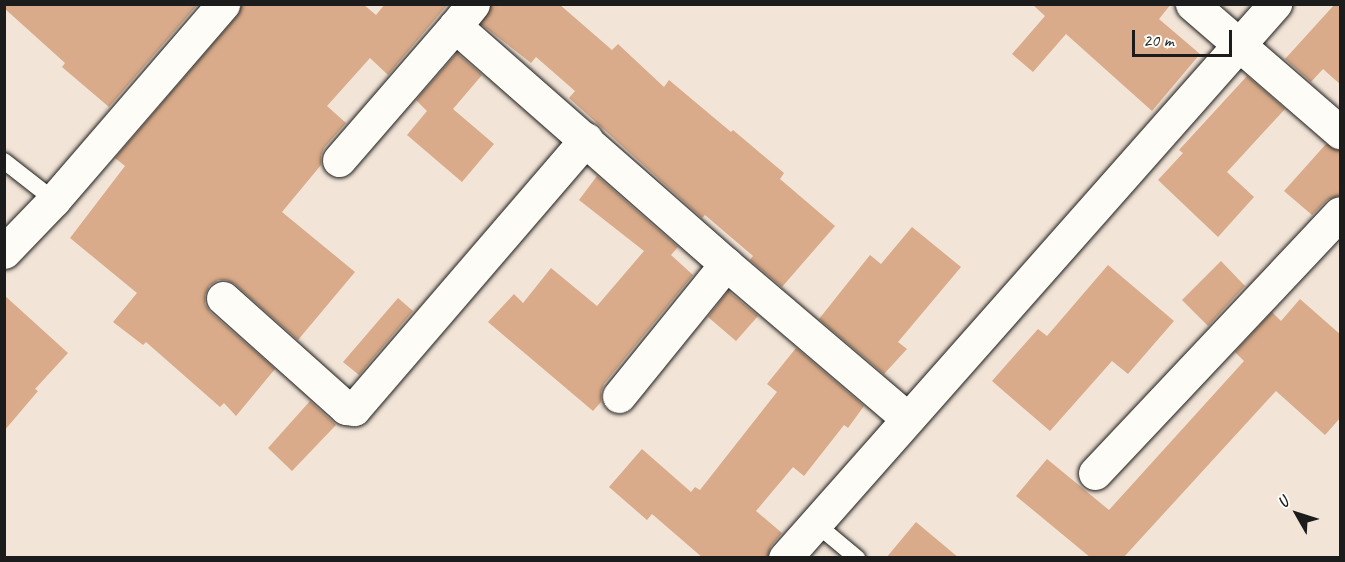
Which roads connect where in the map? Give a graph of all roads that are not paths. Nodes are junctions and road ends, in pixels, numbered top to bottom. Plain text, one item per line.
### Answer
1 (223, 4) edge
2 (1192, 4) edge
3 (1275, 4) edge
4 (464, 15) edge
5 (1239, 46) junction
6 (1341, 132) edge
7 (586, 139) junction
8 (339, 159) dead end
9 (4, 161) edge
10 (54, 200) junction
11 (1341, 213) edge
12 (4, 252) edge
13 (726, 264) junction
14 (223, 298) dead end
15 (619, 396) dead end
16 (907, 418) junction
17 (1095, 473) dead end
18 (815, 523) junction
19 (785, 558) edge
20 (857, 558) edge

1 - 10 street
2 - 5 street
3 - 5 street
4 - 7 street
4 - 8 street
5 - 6 street
5 - 16 street
7 - 13 street
7 - 14 street
9 - 10 lane
10 - 12 street
11 - 17 street
13 - 15 street
13 - 16 street
16 - 18 street
18 - 19 street
18 - 20 lane

